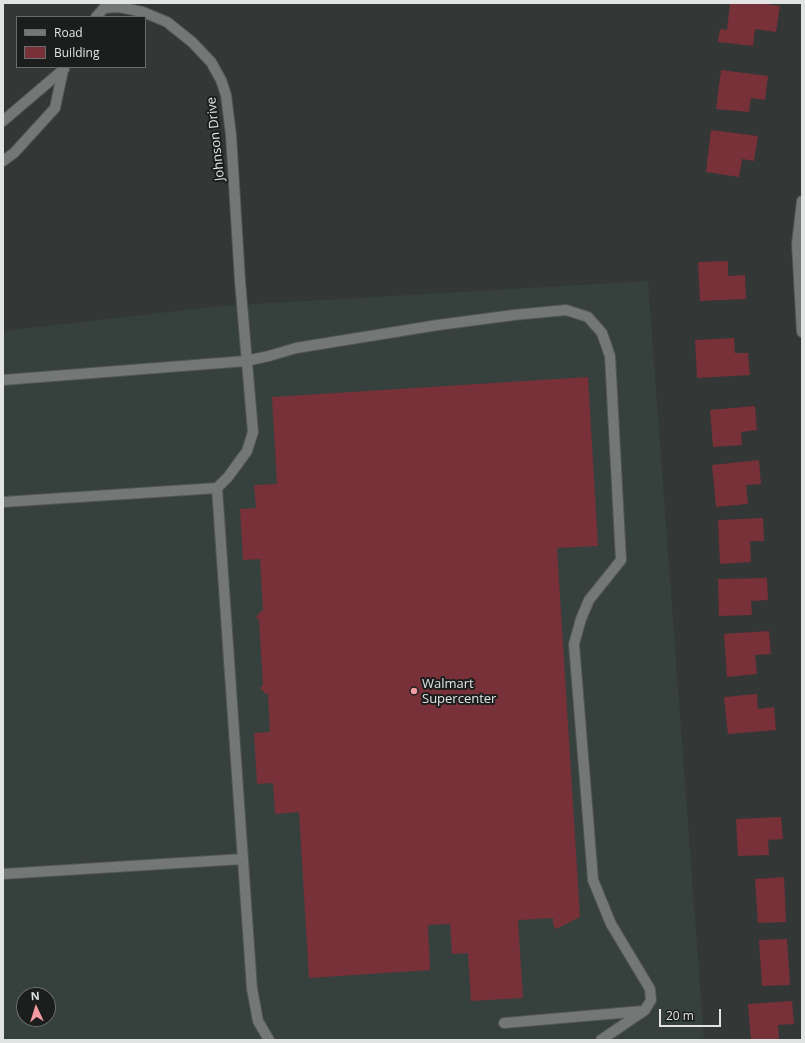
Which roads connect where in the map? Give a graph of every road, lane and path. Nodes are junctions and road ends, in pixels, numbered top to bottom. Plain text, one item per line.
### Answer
1 (97, 16) edge
2 (64, 68) edge
3 (3, 121) edge
4 (3, 161) edge
5 (802, 201) edge
6 (801, 216) edge
7 (802, 332) edge
8 (246, 361) junction
9 (3, 380) edge
10 (217, 488) junction
11 (3, 502) edge
12 (244, 859) junction
13 (3, 874) edge
14 (645, 1010) junction
15 (504, 1023) dead end
16 (268, 1040) edge
17 (601, 1040) edge

1 - 8 street, Johnson Drive
2 - 3 street
2 - 4 street
5 - 6 street
6 - 7 street
8 - 9 street
8 - 10 street, Johnson Drive
8 - 14 street
10 - 11 street
10 - 12 street
12 - 13 street
12 - 16 street
14 - 15 street
14 - 17 street

